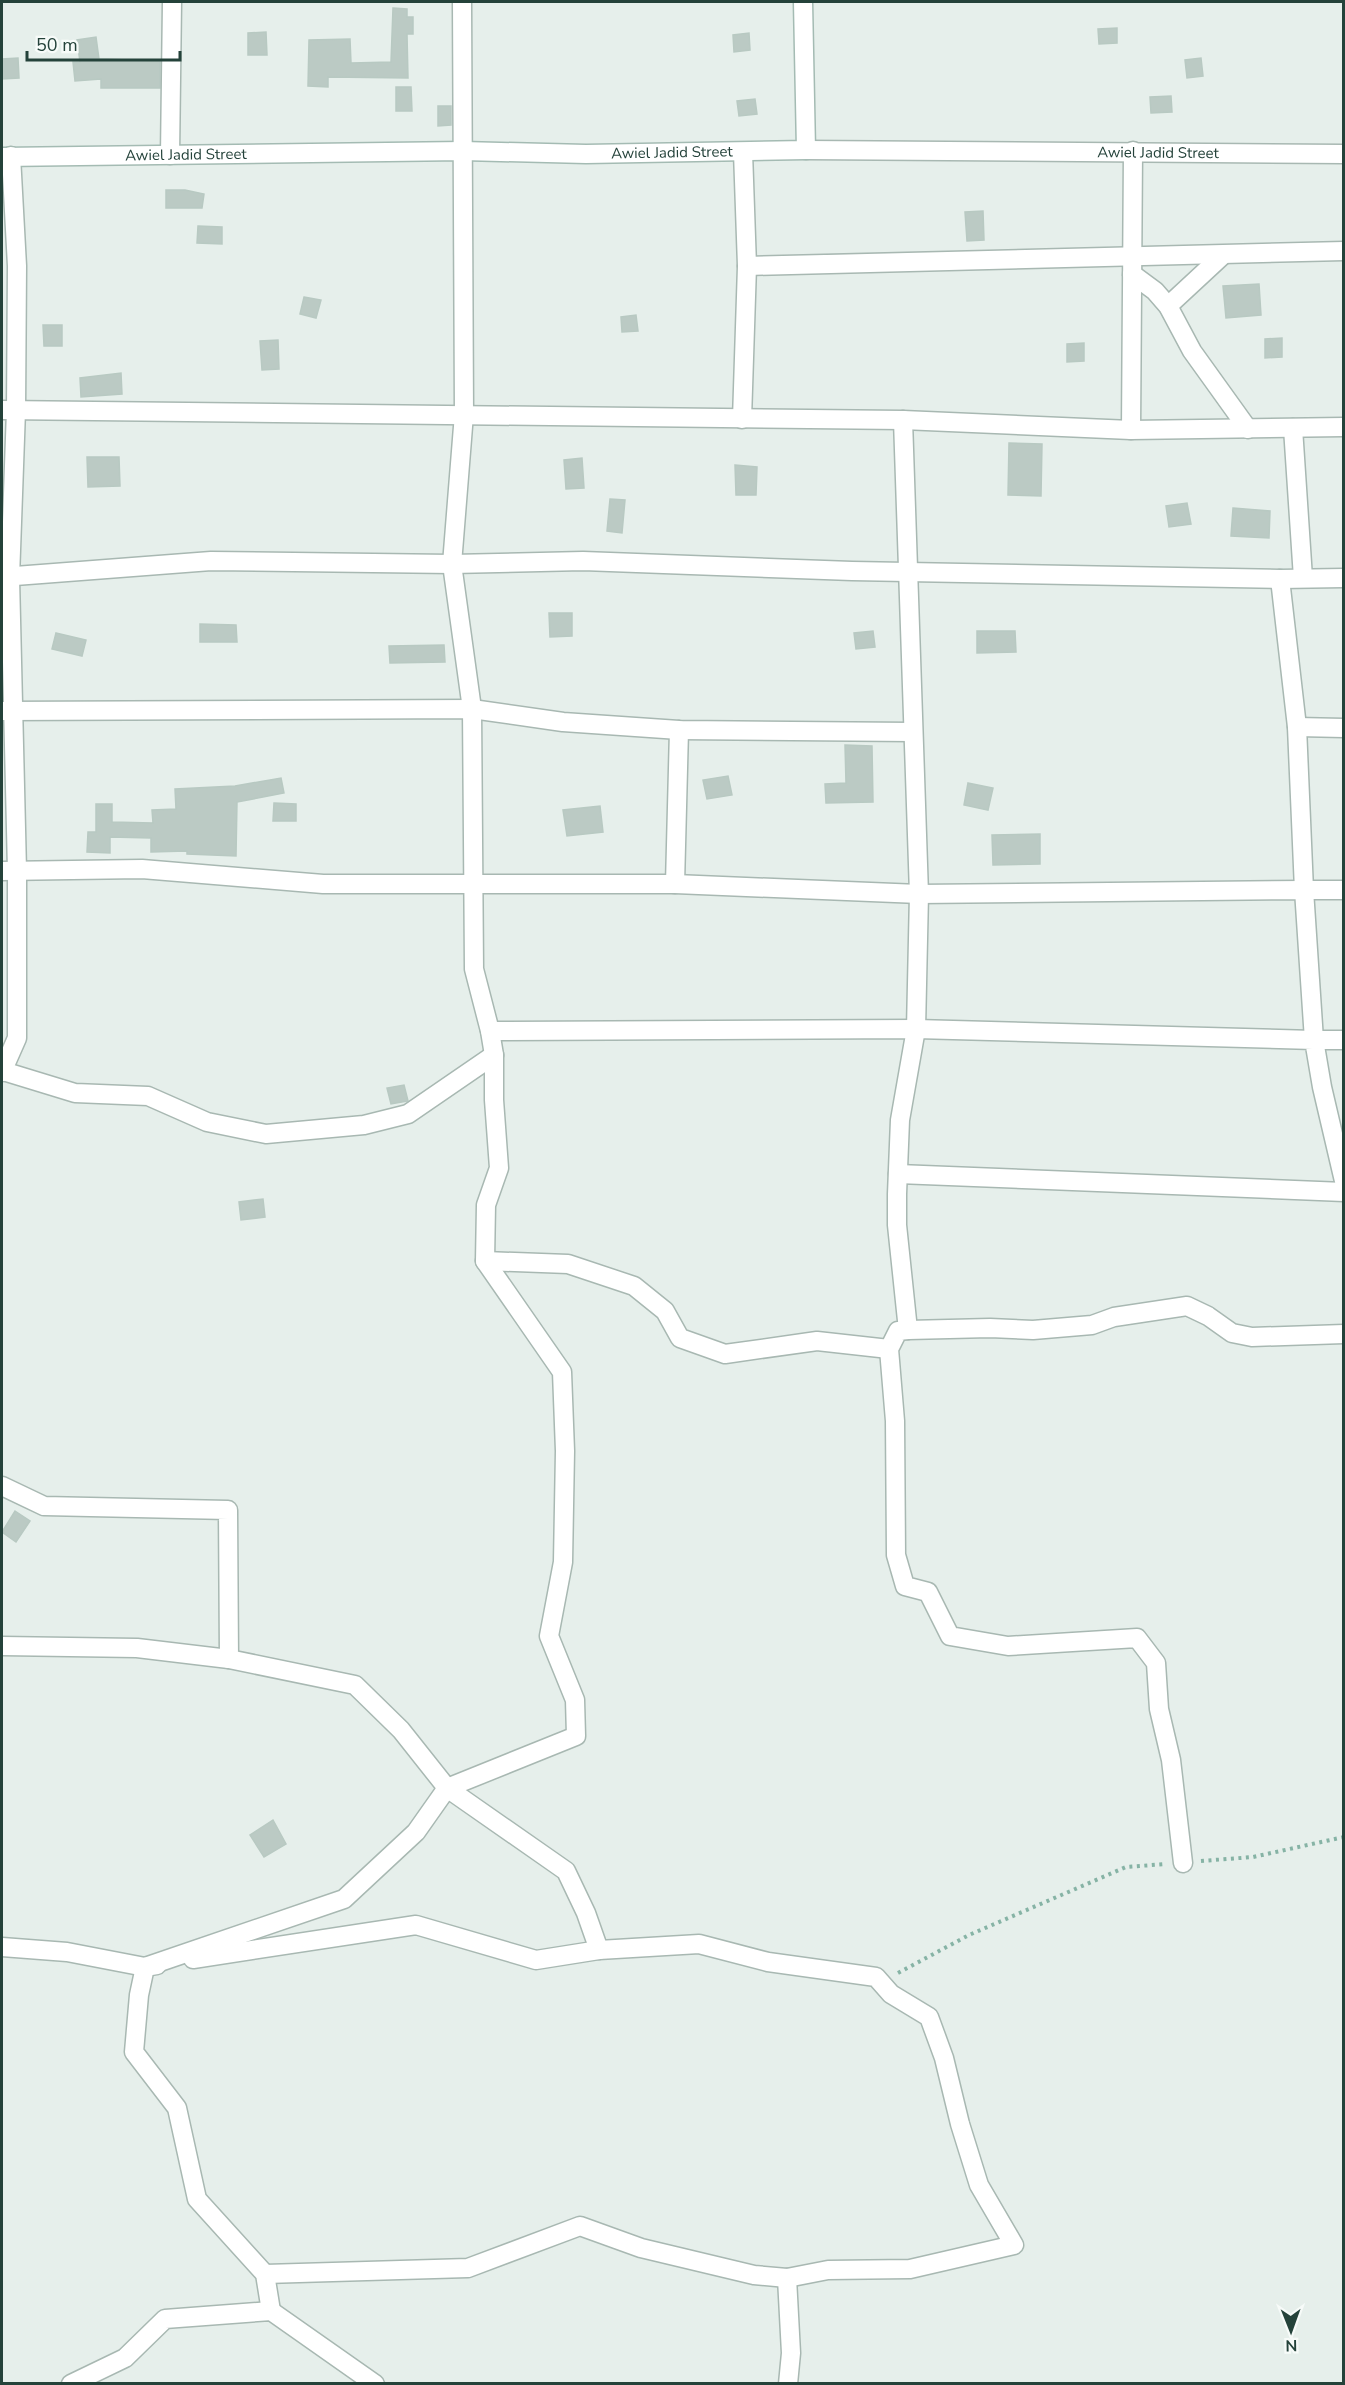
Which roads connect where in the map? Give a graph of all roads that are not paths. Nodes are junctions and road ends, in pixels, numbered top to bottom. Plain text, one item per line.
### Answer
1 (172, 2) edge
2 (462, 2) edge
3 (803, 2) edge
4 (806, 150) junction
5 (463, 151) junction
6 (743, 152) junction
7 (1133, 152) junction
8 (1344, 154) edge
9 (170, 155) junction
10 (6, 157) edge
11 (1344, 251) edge
12 (1223, 255) junction
13 (9, 265) edge
14 (747, 266) junction
15 (1131, 266) junction
16 (1168, 306) junction
17 (9, 410) edge
18 (464, 414) junction
19 (742, 419) junction
20 (903, 420) junction
21 (1293, 428) junction
22 (1344, 428) edge
23 (1248, 429) junction
24 (1131, 430) junction
25 (452, 564) junction
26 (909, 572) junction
27 (6, 578) edge
28 (1303, 578) junction
29 (1344, 578) edge
30 (1280, 579) junction
31 (472, 710) junction
32 (7, 711) edge
33 (1297, 727) junction
34 (1344, 728) edge
35 (679, 730) junction
36 (913, 732) junction
37 (9, 871) edge
38 (474, 883) junction
39 (675, 884) junction
40 (1304, 890) junction
41 (1344, 890) edge
42 (919, 894) junction
43 (916, 1029) junction
44 (490, 1031) junction
45 (1314, 1040) junction
46 (1344, 1040) edge
47 (494, 1055) junction
48 (2, 1072) edge
49 (898, 1174) junction
50 (1344, 1181) edge
51 (1344, 1192) edge
52 (485, 1261) junction
53 (908, 1330) junction
54 (1344, 1334) edge
55 (889, 1349) junction
56 (2, 1486) edge
57 (2, 1646) edge
58 (229, 1659) junction
59 (447, 1788) junction
60 (1183, 1863) road end
61 (2, 1947) edge
62 (599, 1950) junction
63 (145, 1967) junction
64 (265, 2274) junction
65 (788, 2278) junction
66 (271, 2311) junction
67 (71, 2384) edge
68 (375, 2384) edge
69 (788, 2384) edge

1 - 9 street
2 - 5 street
3 - 4 street
4 - 6 street, Awiel Jadid Street
4 - 7 street, Awiel Jadid Street
5 - 6 street, Awiel Jadid Street
5 - 9 street, Awiel Jadid Street
5 - 18 street
6 - 14 street
7 - 8 street, Awiel Jadid Street
7 - 15 street
9 - 10 street, Awiel Jadid Street
10 - 13 street
11 - 12 street
12 - 15 street
12 - 16 street
13 - 17 street
14 - 15 street
14 - 19 street
15 - 16 street
15 - 24 street
16 - 23 street
17 - 18 street
17 - 27 street
18 - 19 street
18 - 25 street
19 - 20 street
20 - 24 street
20 - 26 street
21 - 22 street
21 - 23 street
21 - 28 street
23 - 24 street
25 - 26 street
25 - 27 street
25 - 31 street
26 - 30 street
26 - 36 street
27 - 32 street
28 - 29 street
28 - 30 street
30 - 33 street
31 - 32 street
31 - 35 street
31 - 38 street
32 - 37 street
33 - 34 street
33 - 40 street
35 - 36 street
35 - 39 street
36 - 42 street
37 - 38 street
37 - 48 street
38 - 39 street
38 - 44 street
39 - 42 street
40 - 41 street
40 - 42 street
40 - 45 street
42 - 43 street
43 - 44 street
43 - 45 street
43 - 49 street
44 - 47 street
45 - 46 street
45 - 50 street
47 - 48 street
47 - 52 street
49 - 51 street
49 - 53 street
52 - 55 street
52 - 59 street
53 - 54 street
53 - 55 street
55 - 60 street
56 - 58 street
57 - 58 street
58 - 59 street
59 - 62 street
59 - 63 street
61 - 63 street
62 - 63 street
62 - 65 street
63 - 64 street
64 - 65 street
64 - 66 street
65 - 69 street
66 - 67 street
66 - 68 street

